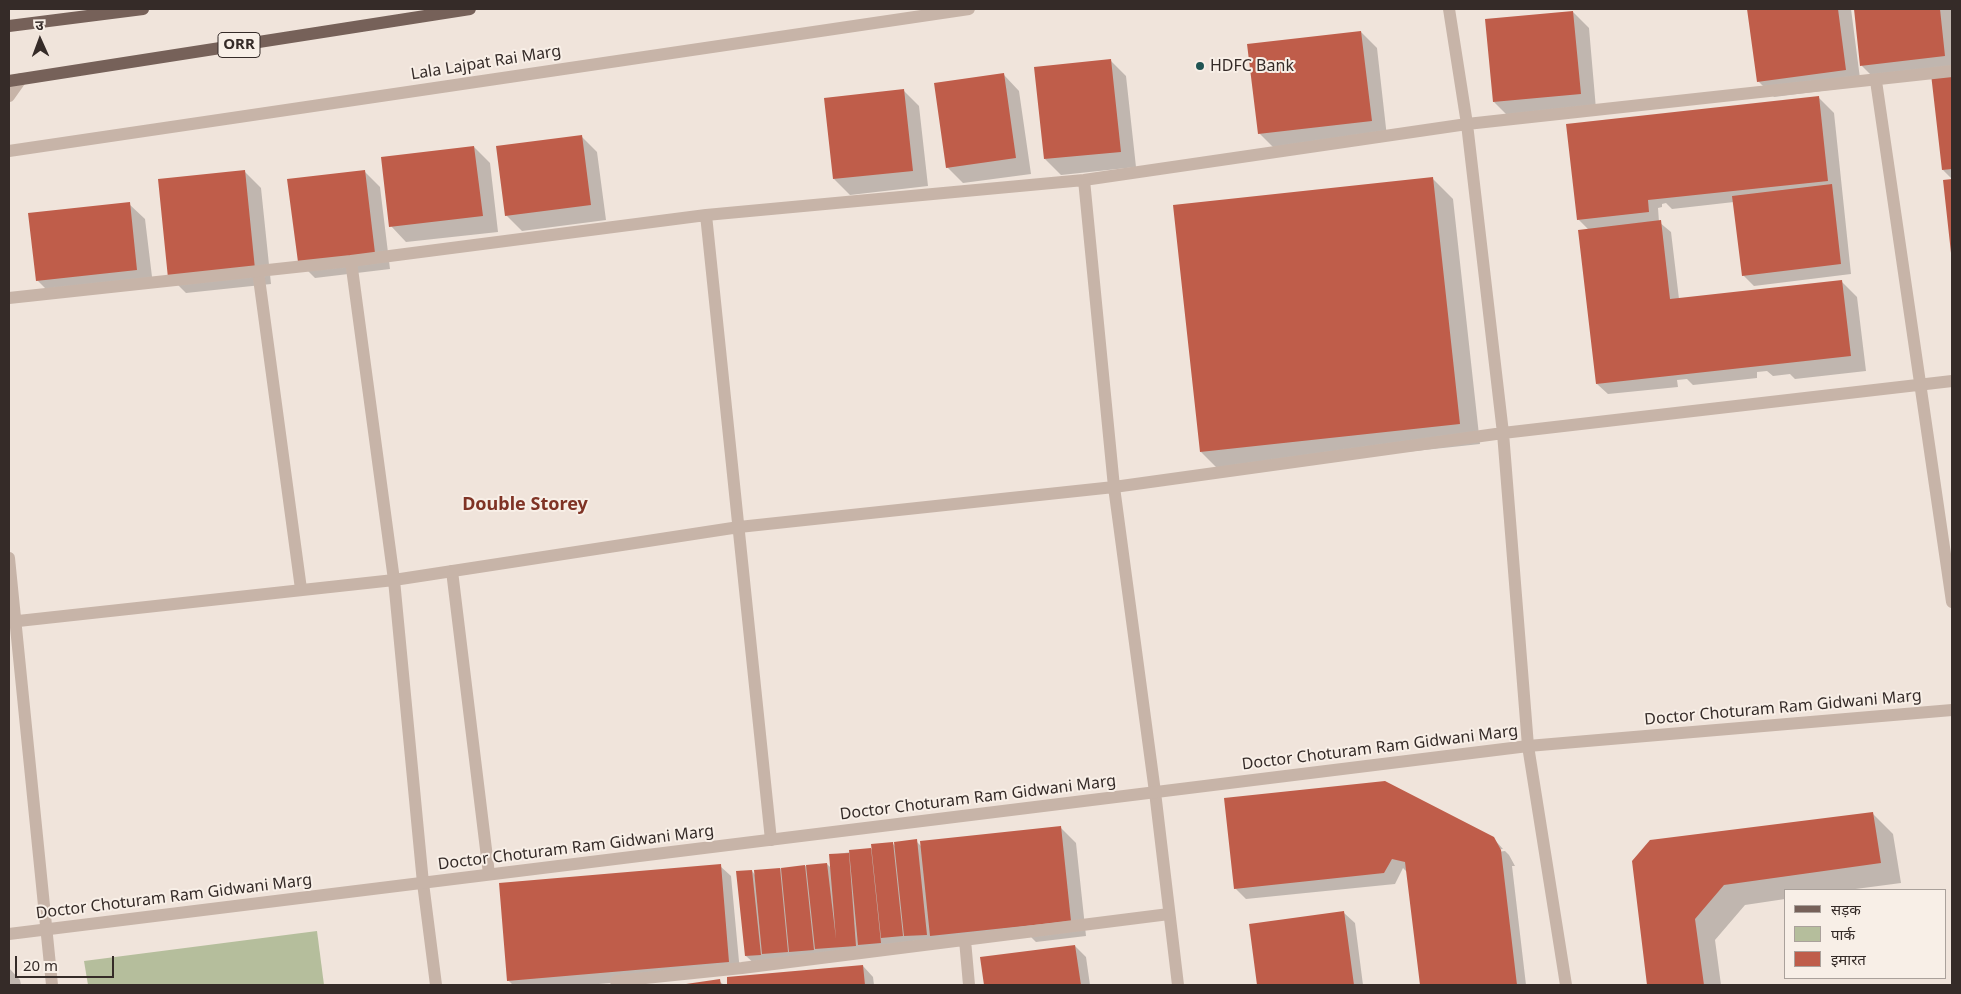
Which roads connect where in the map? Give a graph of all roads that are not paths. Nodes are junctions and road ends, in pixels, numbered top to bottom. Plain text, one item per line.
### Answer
1 (142, 9) edge
2 (470, 9) edge
3 (969, 9) edge
4 (1449, 9) edge
5 (9, 26) edge
6 (1952, 71) edge
7 (15, 80) edge
8 (1876, 81) junction
9 (9, 96) edge
10 (1467, 124) junction
11 (9, 151) edge
12 (1084, 180) junction
13 (706, 215) junction
14 (351, 261) junction
15 (258, 271) junction
16 (9, 298) edge
17 (1952, 381) edge
18 (1920, 386) junction
19 (1502, 433) junction
20 (1114, 487) junction
21 (739, 527) junction
22 (9, 558) edge
23 (452, 570) junction
24 (394, 580) junction
25 (301, 589) junction
26 (1952, 602) edge
27 (13, 622) edge
28 (1952, 710) edge
29 (1528, 746) junction
30 (1155, 792) junction
31 (771, 840) junction
32 (489, 874) junction
33 (423, 883) junction
34 (1169, 914) junction
35 (48, 929) junction
36 (9, 934) edge
37 (965, 940) junction
38 (52, 985) edge
39 (436, 985) edge
40 (617, 985) edge
41 (969, 985) edge
42 (1178, 985) edge
43 (1566, 985) edge

1 - 5 main road
2 - 7 main road, ORR
3 - 11 street, Lala Lajpat Rai Marg
4 - 10 street
6 - 8 street
7 - 9 street
8 - 10 street
8 - 18 street
10 - 12 street
10 - 19 street
12 - 13 street
12 - 20 street
13 - 14 street
13 - 21 street
14 - 15 street
14 - 24 street
15 - 16 street
15 - 25 street
17 - 18 street
18 - 19 street
18 - 26 street
19 - 20 street
19 - 29 street
20 - 21 street
20 - 30 street
21 - 23 street
21 - 31 street
22 - 27 street
23 - 24 street
23 - 32 street
24 - 25 street
24 - 33 street
25 - 27 street
27 - 35 street
28 - 29 street, Doctor Choturam Ram Gidwani Marg
29 - 30 street, Doctor Choturam Ram Gidwani Marg
29 - 43 street
30 - 31 street, Doctor Choturam Ram Gidwani Marg
30 - 34 street
31 - 32 street, Doctor Choturam Ram Gidwani Marg
32 - 33 street, Doctor Choturam Ram Gidwani Marg
33 - 35 street, Doctor Choturam Ram Gidwani Marg
33 - 39 street
34 - 37 street
34 - 42 street
35 - 36 street, Doctor Choturam Ram Gidwani Marg
35 - 38 street
37 - 40 street
37 - 41 street

